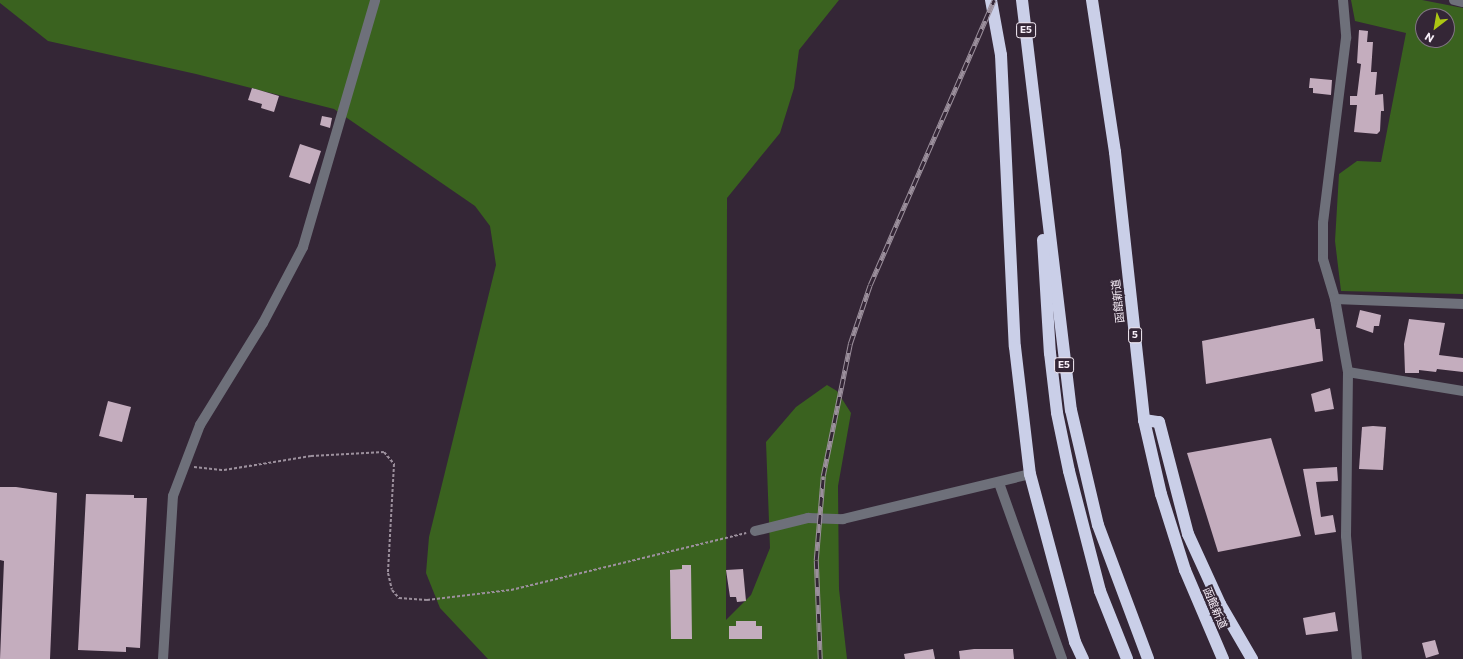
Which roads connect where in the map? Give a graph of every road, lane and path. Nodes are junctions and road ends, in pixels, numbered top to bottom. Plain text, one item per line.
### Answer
1 (375, 0) edge
2 (991, 0) edge
3 (1022, 0) edge
4 (1092, 0) edge
5 (1343, 0) edge
6 (1454, 0) edge
7 (1463, 2) edge
8 (1031, 61) junction
9 (1335, 299) junction
10 (1463, 304) edge
11 (1348, 372) junction
12 (1463, 391) edge
13 (1144, 420) junction
14 (183, 466) junction
15 (1030, 474) junction
16 (999, 482) junction
17 (755, 531) joint
18 (164, 659) edge
19 (1062, 659) edge
20 (1083, 659) edge
21 (1127, 659) edge
22 (1148, 659) edge
23 (1223, 659) edge
24 (1252, 659) edge
25 (1357, 659) edge

1 - 14 street
2 - 15 highway
3 - 8 highway, E5
4 - 13 highway, 函館新道 / 5
5 - 9 street
6 - 7 street
8 - 21 highway, E5
8 - 22 highway, E5
9 - 10 street
9 - 11 street
11 - 12 street
11 - 25 street
13 - 23 highway, 函館新道 / 5
13 - 24 highway
14 - 17 path
14 - 18 street
15 - 16 street
15 - 20 highway
16 - 17 street
16 - 19 street

